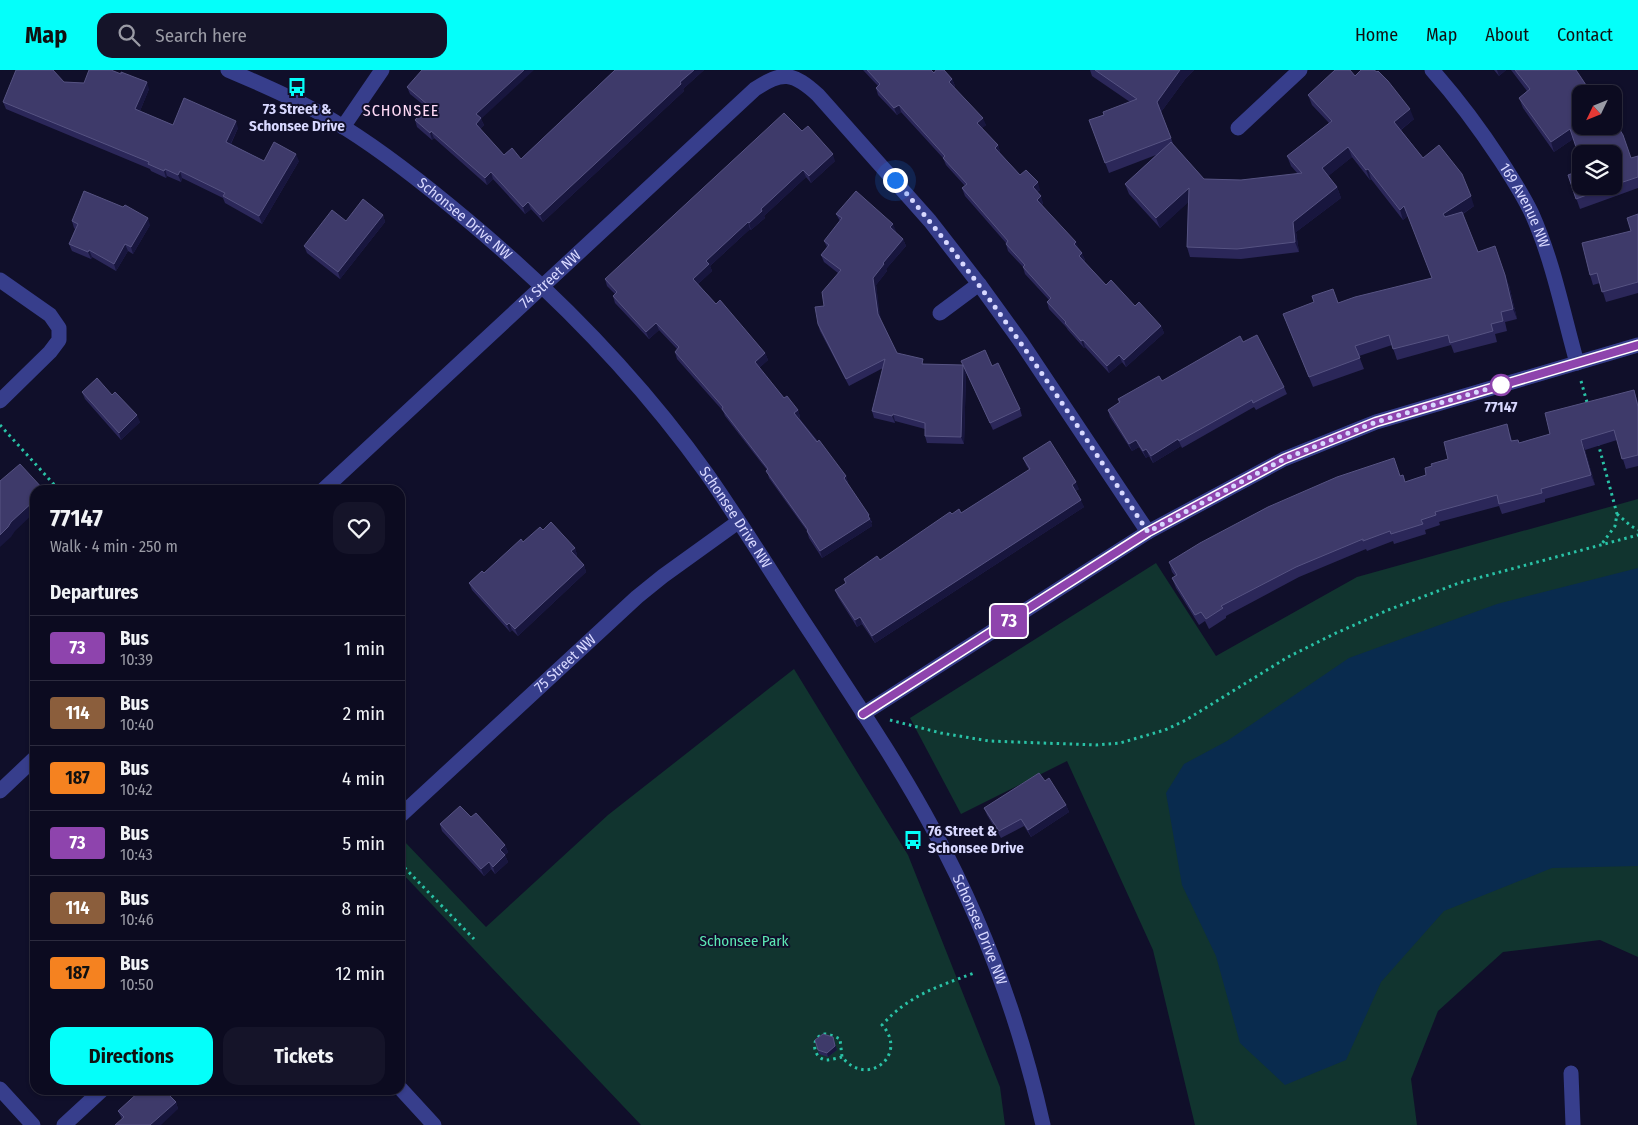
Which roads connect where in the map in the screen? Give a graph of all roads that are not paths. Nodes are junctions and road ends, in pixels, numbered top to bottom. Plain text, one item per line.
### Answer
1 (228, 70) edge
2 (382, 70) edge
3 (1300, 70) edge
4 (1432, 70) edge
5 (343, 127) junction
6 (1238, 128) dead end
7 (0, 280) edge
8 (979, 284) junction
9 (542, 287) junction
10 (940, 313) dead end
11 (1638, 345) edge
12 (1577, 363) junction
13 (0, 401) edge
14 (328, 485) edge
15 (738, 522) junction
16 (1148, 532) junction
17 (863, 714) junction
18 (30, 763) edge
19 (0, 791) edge
20 (405, 811) edge
21 (1571, 1073) dead end
22 (0, 1089) edge
23 (405, 1093) edge
24 (97, 1095) edge
25 (34, 1125) edge
26 (64, 1125) edge
27 (434, 1125) edge
28 (1043, 1125) edge
29 (1573, 1125) edge

1 - 5 street, Schonsee Drive NW
2 - 5 street
3 - 6 street
4 - 12 street, 169 Avenue NW
5 - 9 street, Schonsee Drive NW
7 - 13 street
8 - 9 street, 74 Street NW
8 - 10 street
8 - 16 street
9 - 14 street, 74 Street NW
9 - 15 street, Schonsee Drive NW
11 - 12 street
12 - 16 street
15 - 17 street, Schonsee Drive NW
15 - 20 street, 75 Street NW
16 - 17 street
17 - 28 street, Schonsee Drive NW
18 - 19 street
21 - 29 street
22 - 25 street
23 - 27 street
24 - 26 street

